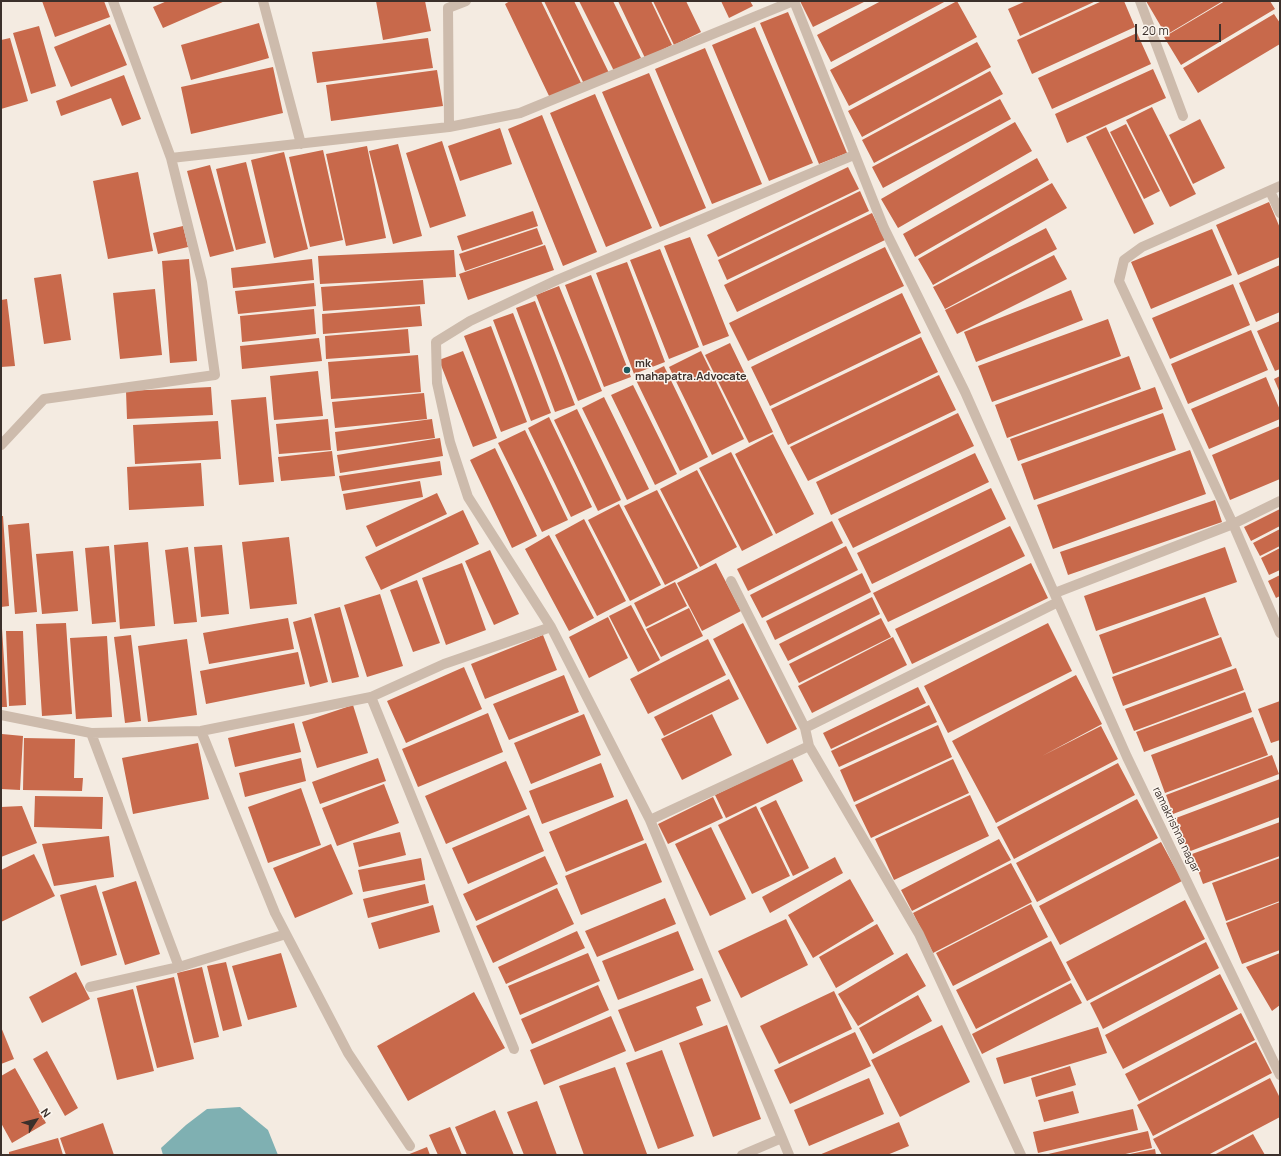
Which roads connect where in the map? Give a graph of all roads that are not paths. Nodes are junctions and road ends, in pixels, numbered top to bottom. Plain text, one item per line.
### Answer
1 (113, 1) edge
2 (263, 1) edge
3 (466, 1) edge
4 (794, 1) edge
5 (1140, 1) edge
6 (1182, 116) dead end
7 (449, 127) junction
8 (301, 144) junction
9 (854, 155) junction
10 (172, 158) junction
11 (1280, 186) edge
12 (1270, 191) junction
13 (1280, 213) edge
14 (1, 445) edge
15 (1280, 501) edge
16 (1233, 524) junction
17 (731, 581) dead end
18 (1056, 597) junction
19 (551, 627) junction
20 (1280, 633) edge
21 (371, 697) junction
22 (1, 715) edge
23 (805, 728) junction
24 (201, 731) junction
25 (91, 733) junction
26 (809, 746) junction
27 (650, 820) junction
28 (286, 934) junction
29 (179, 967) junction
30 (90, 987) dead end
31 (514, 1048) dead end
32 (1280, 1075) edge
33 (782, 1138) junction
34 (410, 1146) dead end
35 (742, 1155) edge
36 (789, 1155) edge
37 (1021, 1155) edge

1 - 10 street
2 - 8 street
3 - 7 street
4 - 7 street
4 - 9 street, ramakrishna nagar
5 - 6 street
7 - 8 street
8 - 10 street
9 - 18 street, ramakrishna nagar
9 - 19 street
10 - 14 street
11 - 12 street
12 - 13 street
12 - 16 street
15 - 16 street
16 - 18 street
16 - 20 street
17 - 23 street
18 - 23 street
18 - 32 street, ramakrishna nagar
19 - 21 street
19 - 27 street
21 - 24 street
21 - 31 street
22 - 25 street
23 - 26 street
24 - 25 street
24 - 28 street
25 - 29 street
26 - 27 street
26 - 37 street
27 - 33 street
28 - 29 street
28 - 34 street
29 - 30 street
33 - 35 street
33 - 36 street

